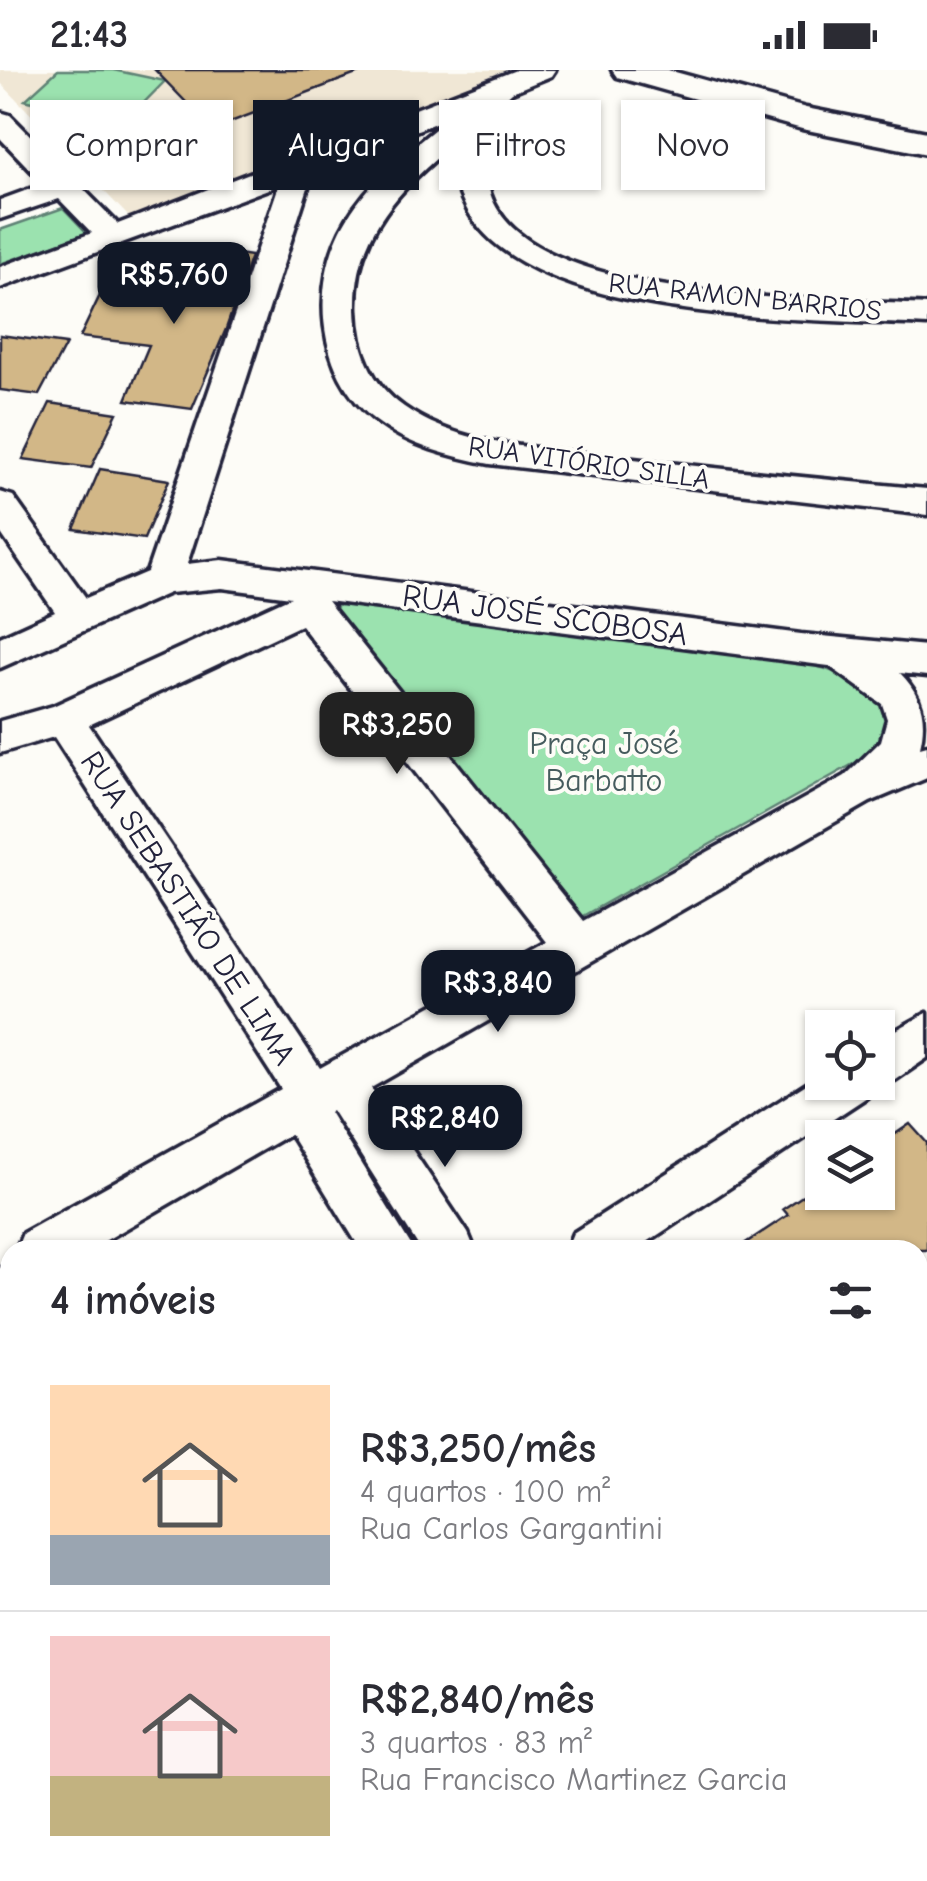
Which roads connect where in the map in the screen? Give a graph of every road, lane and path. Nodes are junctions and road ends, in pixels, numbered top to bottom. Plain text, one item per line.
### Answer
1 (541, 70) edge
2 (629, 70) edge
3 (688, 70) edge
4 (501, 88) junction
5 (488, 100) edge
6 (419, 120) edge
7 (0, 122) edge
8 (927, 126) edge
9 (439, 143) edge
10 (927, 143) edge
11 (30, 154) edge
12 (424, 156) junction
13 (253, 185) edge
14 (56, 190) edge
15 (64, 190) edge
16 (292, 190) edge
17 (475, 190) edge
18 (480, 206) junction
19 (0, 210) edge
20 (113, 238) junction
21 (0, 278) edge
22 (927, 316) edge
23 (927, 502) edge
24 (0, 505) edge
25 (164, 580) junction
26 (310, 596) junction
27 (79, 617) junction
28 (801, 649) junction
29 (0, 653) edge
30 (927, 661) edge
31 (64, 719) junction
32 (0, 738) edge
33 (927, 761) edge
34 (854, 790) junction
35 (577, 947) junction
36 (317, 1094) junction
37 (822, 1100) edge
38 (59, 1240) edge
39 (384, 1240) edge
40 (441, 1240) edge
41 (606, 1240) edge

1 - 4 street
2 - 10 main road
3 - 8 main road
4 - 5 street
4 - 6 street
7 - 11 street
9 - 12 street, RUA VITÓRIO SILLA
12 - 18 street, RUA RAMON BARRIOS
12 - 23 street, RUA VITÓRIO SILLA
13 - 20 street
14 - 19 street
15 - 20 street
16 - 25 street
17 - 18 street
18 - 22 street, RUA RAMON BARRIOS
20 - 21 street
24 - 27 street
25 - 26 street, RUA JOSÉ SCOBOSA
25 - 27 street, RUA JOSÉ SCOBOSA
26 - 28 street, RUA JOSÉ SCOBOSA
26 - 31 street
26 - 35 street
27 - 29 street, RUA JOSÉ SCOBOSA
28 - 30 street, RUA JOSÉ SCOBOSA
28 - 34 street
31 - 32 street
31 - 36 street, RUA SEBASTIÃO DE LIMA
33 - 34 street
34 - 35 street
35 - 36 street
36 - 38 street
36 - 39 street
36 - 40 street
37 - 41 street

